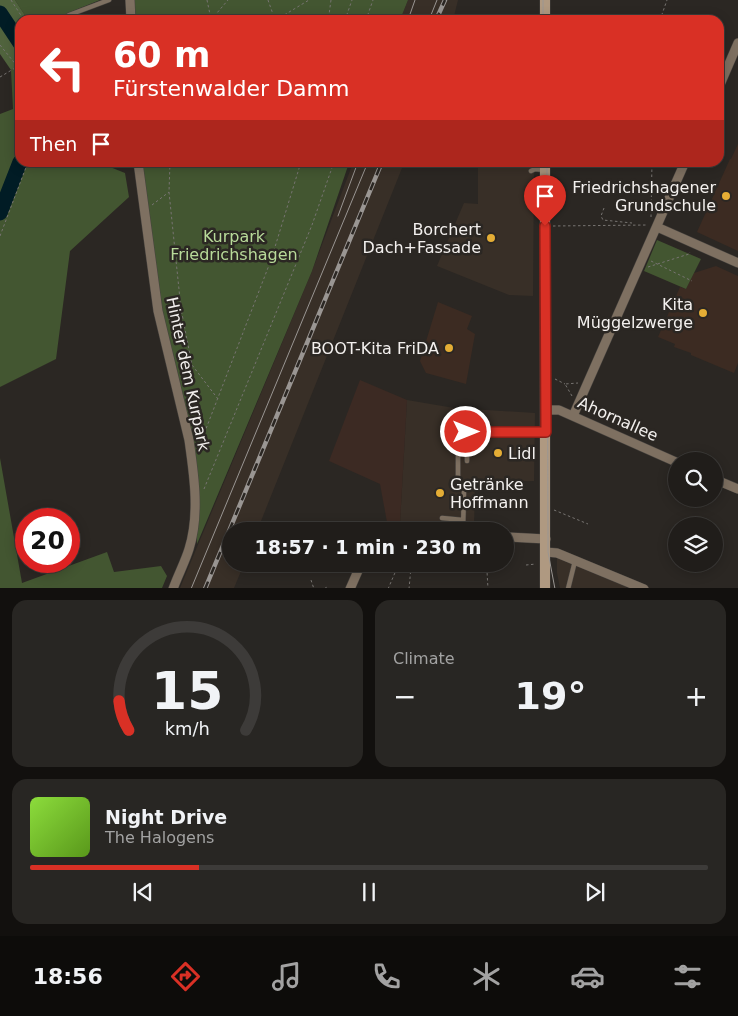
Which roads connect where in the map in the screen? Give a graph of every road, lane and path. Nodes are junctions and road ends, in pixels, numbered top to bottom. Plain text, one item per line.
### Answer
1 (11, 0) edge
2 (109, 0) edge
3 (130, 0) edge
4 (207, 0) edge
5 (228, 0) edge
6 (268, 0) edge
7 (309, 0) edge
8 (330, 0) edge
9 (352, 0) edge
10 (373, 0) edge
11 (545, 0) edge
12 (667, 0) edge
13 (21, 15) edge
14 (69, 15) edge
15 (131, 15) edge
16 (210, 15) edge
17 (215, 15) edge
18 (274, 15) edge
19 (284, 15) edge
20 (329, 15) edge
21 (347, 15) edge
22 (368, 15) edge
23 (545, 15) edge
24 (662, 15) edge
25 (738, 44) edge
26 (0, 45) edge
27 (15, 62) edge
28 (15, 68) edge
29 (724, 76) edge
30 (0, 77) edge
31 (26, 167) edge
32 (139, 167) edge
33 (170, 167) edge
34 (300, 167) edge
35 (332, 167) edge
36 (542, 167) edge
37 (545, 167) edge
38 (652, 167) edge
39 (683, 167) edge
40 (531, 171) dead end
41 (169, 192) junction
42 (531, 194) dead end
43 (545, 198) junction
44 (604, 208) dead end
45 (144, 212) junction
46 (632, 223) dead end
47 (545, 226) junction
48 (654, 226) junction
49 (0, 236) edge
50 (694, 244) junction
51 (641, 262) junction
52 (738, 263) edge
53 (658, 264) junction
54 (692, 281) dead end
55 (181, 309) junction
56 (162, 327) junction
57 (555, 379) dead end
58 (582, 382) dead end
59 (566, 384) junction
60 (219, 399) junction
61 (574, 402) dead end
62 (546, 410) junction
63 (573, 416) junction
64 (466, 432) junction
65 (546, 432) junction
66 (668, 458) edge
67 (192, 462) junction
68 (467, 462) dead end
69 (723, 482) edge
70 (738, 489) edge
71 (203, 493) dead end
72 (554, 510) dead end
73 (442, 518) dead end
74 (464, 520) joint
75 (588, 524) dead end
76 (514, 537) edge
77 (546, 539) junction
78 (546, 552) junction
79 (575, 560) junction
80 (536, 564) dead end
81 (526, 565) dead end
82 (357, 572) edge
83 (395, 572) edge
84 (410, 572) edge
85 (487, 572) edge
86 (311, 580) dead end
87 (327, 586) dead end
88 (173, 588) edge
89 (314, 588) edge
90 (325, 588) edge
91 (350, 588) edge
92 (388, 588) edge
93 (408, 588) edge
94 (488, 588) edge
95 (546, 588) edge
96 (568, 588) edge
97 (644, 588) edge

1 - 13 path
2 - 14 lane
3 - 15 street
4 - 16 path
5 - 17 path
6 - 18 path
7 - 19 path
8 - 20 path
9 - 21 path
10 - 22 path
11 - 23 main road
12 - 24 path
25 - 29 street
26 - 27 path
28 - 30 path
31 - 49 path
32 - 45 street, Hinter dem Kurpark
33 - 41 path
34 - 60 path
35 - 71 path
36 - 40 lane
37 - 43 main road
38 - 48 path
39 - 48 street
41 - 45 path
41 - 55 path
42 - 43 lane
43 - 47 main road
44 - 46 path
45 - 56 street, Hinter dem Kurpark
47 - 48 path
47 - 62 main road
48 - 50 street
48 - 51 street
50 - 52 street
50 - 53 path
51 - 53 path
51 - 53 path
51 - 63 street
53 - 54 path
55 - 56 path
55 - 60 path
56 - 67 street, Hinter dem Kurpark
57 - 59 path
58 - 59 path
59 - 61 path
60 - 67 path
62 - 63 street, Ahornallee
62 - 65 main road
63 - 66 street, Ahornallee
64 - 65 lane
64 - 68 lane
64 - 74 lane
65 - 77 main road
67 - 88 street, Hinter dem Kurpark
69 - 70 street
72 - 75 path
73 - 74 lane
76 - 77 street
77 - 78 main road
78 - 79 street
78 - 95 main road
79 - 96 lane
79 - 97 street
80 - 81 path
82 - 91 street
83 - 92 path
84 - 93 path
85 - 94 path
86 - 89 path
87 - 90 path

